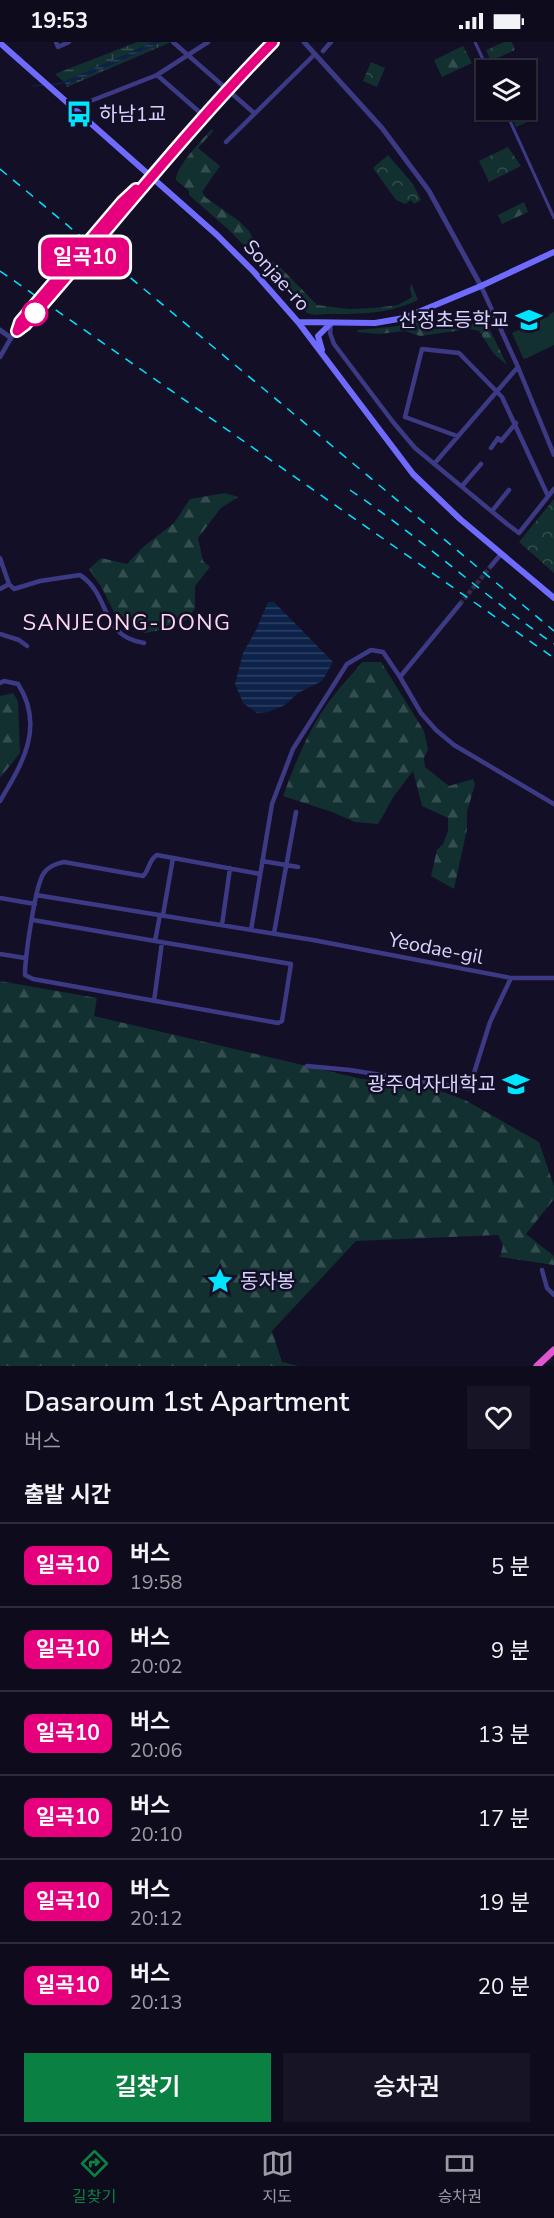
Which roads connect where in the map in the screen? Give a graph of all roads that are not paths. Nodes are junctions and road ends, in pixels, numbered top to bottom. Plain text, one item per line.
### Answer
1 (56, 42) edge
2 (69, 42) edge
3 (173, 42) edge
4 (208, 42) edge
5 (273, 42) edge
6 (304, 42) edge
7 (331, 42) edge
8 (475, 42) edge
9 (0, 44) edge
10 (323, 51) dead end
11 (315, 54) junction
12 (186, 55) junction
13 (483, 60) edge
14 (157, 75) junction
15 (226, 90) junction
16 (88, 102) dead end
17 (254, 113) junction
18 (204, 116) junction
19 (510, 120) edge
20 (226, 142) dead end
21 (150, 177) junction
22 (122, 202) tunnel mouth
23 (128, 207) tunnel mouth
24 (554, 218) edge
25 (554, 252) edge
26 (481, 286) junction
27 (37, 307) tunnel mouth
28 (298, 322) junction
29 (331, 323) junction
30 (0, 330) edge
31 (11, 338) junction
32 (0, 357) edge
33 (327, 361) junction
34 (518, 367) junction
35 (496, 390) junction
36 (405, 417) junction
37 (393, 422) junction
38 (516, 423) junction
39 (457, 436) junction
40 (491, 448) dead end
41 (553, 452) edge
42 (434, 464) junction
43 (481, 464) dead end
44 (462, 486) junction
45 (554, 489) edge
46 (509, 490) dead end
47 (548, 496) junction
48 (492, 511) junction
49 (501, 554) junction
50 (0, 558) edge
51 (491, 566) tunnel mouth
52 (9, 584) junction
53 (0, 589) edge
54 (554, 598) edge
55 (460, 604) tunnel mouth
56 (0, 634) edge
57 (144, 643) dead end
58 (27, 645) dead end
59 (400, 677) junction
60 (0, 683) edge
61 (0, 801) edge
62 (554, 804) edge
63 (296, 812) dead end
64 (173, 858) junction
65 (262, 861) junction
66 (287, 865) junction
67 (298, 867) dead end
68 (230, 868) junction
69 (260, 874) junction
70 (36, 895) junction
71 (0, 898) edge
72 (35, 904) junction
73 (161, 915) junction
74 (33, 920) junction
75 (222, 925) junction
76 (251, 930) junction
77 (274, 933) junction
78 (155, 941) junction
79 (162, 942) junction
80 (0, 954) edge
81 (25, 958) junction
82 (511, 978) junction
83 (554, 978) edge
84 (154, 1001) junction
85 (307, 1065) dead end
86 (542, 1270) dead end
87 (554, 1295) edge
88 (554, 1350) edge
89 (537, 1366) edge

1 - 2 street
3 - 12 street
4 - 12 street
5 - 15 street
6 - 11 street
7 - 10 street
8 - 13 street
9 - 21 main road, Sonjae-ro
11 - 17 street
11 - 26 street
12 - 14 street
12 - 15 street
14 - 16 street
14 - 18 street
15 - 17 street
15 - 18 street
17 - 20 street
18 - 21 street
19 - 24 street
21 - 22 street
21 - 23 street
21 - 28 main road, Sonjae-ro
25 - 26 main road
26 - 29 main road
26 - 34 street
27 - 31 street
28 - 29 main road
28 - 33 main road, Sonjae-ro
29 - 33 main road
29 - 37 street
30 - 31 street
31 - 32 street
33 - 49 main road, Sonjae-ro
34 - 35 street
34 - 41 street
35 - 36 street
35 - 38 street
35 - 39 street
36 - 37 street
36 - 39 street
37 - 42 street
38 - 40 street
38 - 47 street
39 - 42 street
42 - 44 street
43 - 44 street
44 - 48 street
45 - 47 street
46 - 48 street
47 - 48 street
49 - 51 street
49 - 54 main road, Sonjae-ro
50 - 52 street
52 - 53 street
52 - 57 street
55 - 59 street
56 - 58 street
59 - 62 street
59 - 65 street
60 - 61 street
63 - 66 street
64 - 68 street
64 - 70 street
64 - 73 street
65 - 66 street
65 - 69 street
66 - 67 street
66 - 77 street
68 - 69 street
68 - 75 street
69 - 76 street
70 - 72 street
70 - 73 street, Yeodae-gil
71 - 72 street
72 - 74 street
73 - 75 street, Yeodae-gil
73 - 78 street
74 - 78 street
74 - 81 street
75 - 76 street, Yeodae-gil
76 - 77 street, Yeodae-gil
77 - 82 street, Yeodae-gil
78 - 79 street
79 - 84 street
79 - 84 street
80 - 81 street
81 - 84 street
82 - 83 street, Yeodae-gil
82 - 85 street
86 - 87 street
88 - 89 highway

